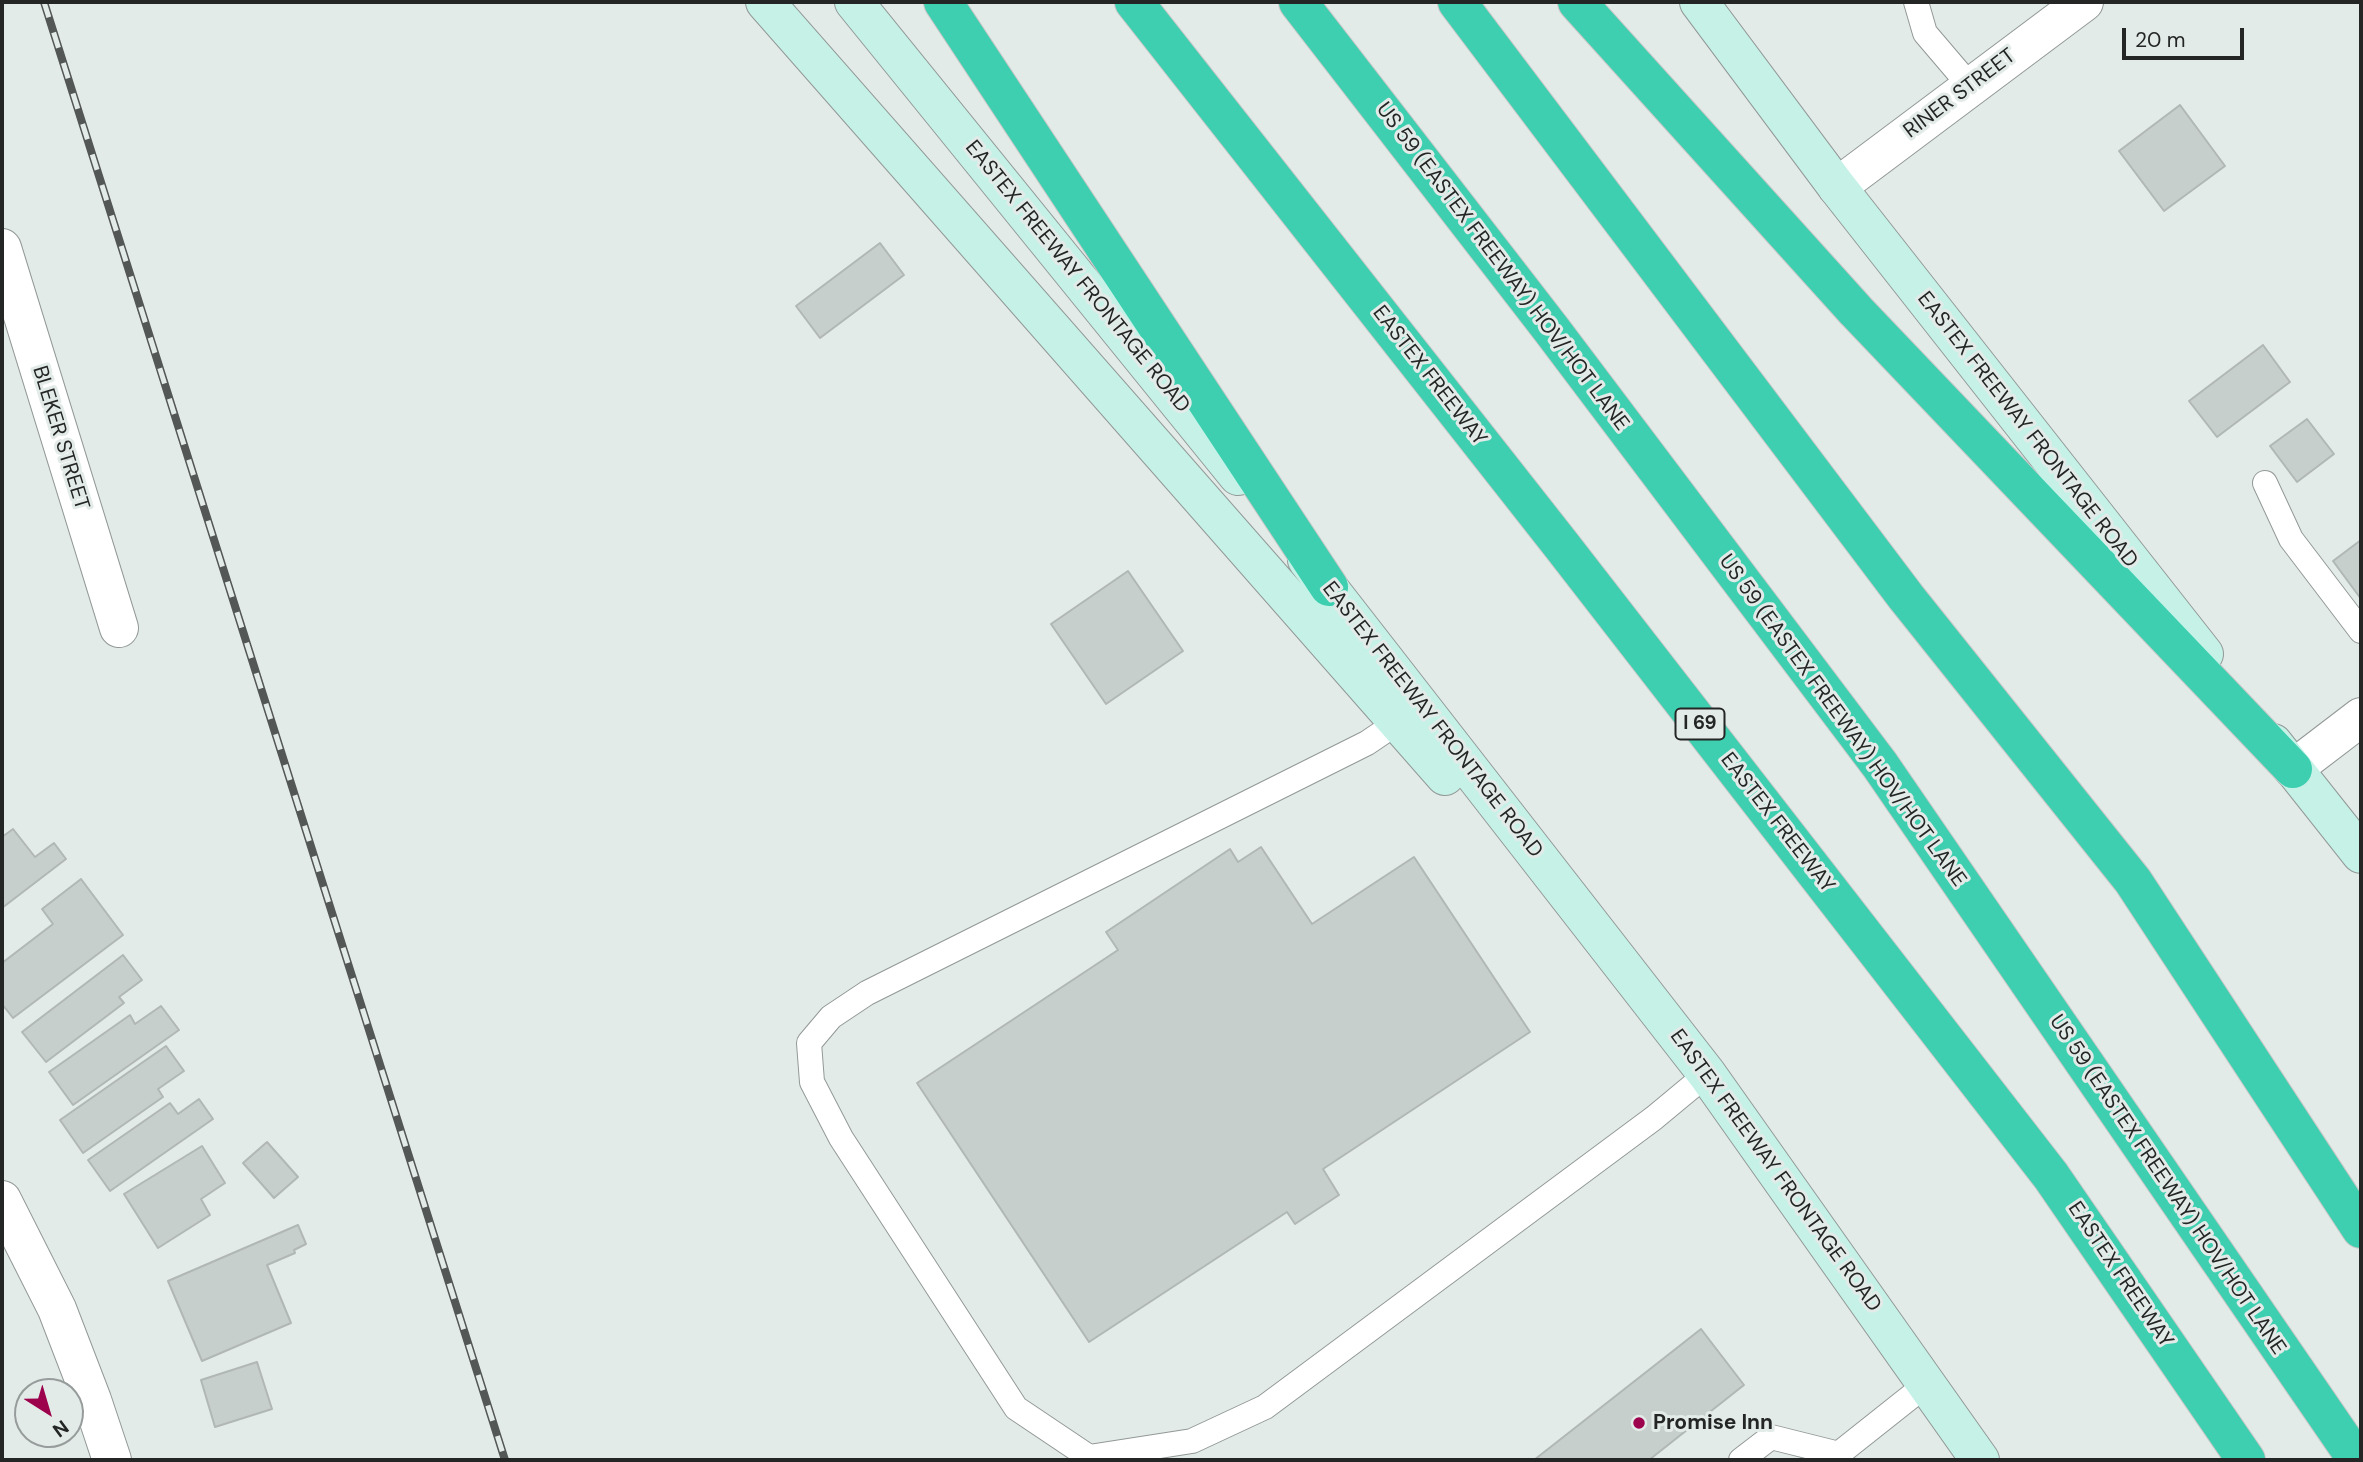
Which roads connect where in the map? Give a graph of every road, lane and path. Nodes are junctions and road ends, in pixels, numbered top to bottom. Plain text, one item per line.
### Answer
1 (765, 2) edge
2 (854, 2) edge
3 (943, 2) edge
4 (1135, 2) edge
5 (1298, 2) edge
6 (1457, 2) edge
7 (1577, 2) edge
8 (1699, 2) edge
9 (1916, 2) edge
10 (2084, 2) edge
11 (1971, 87) junction
12 (1837, 187) junction
13 (2, 248) edge
14 (2265, 483) dead end
15 (1329, 587) junction
16 (119, 628) dead end
17 (2361, 631) edge
18 (2361, 717) edge
19 (1398, 722) junction
20 (2293, 769) junction
21 (2361, 854) edge
22 (1707, 1074) junction
23 (2, 1200) edge
24 (2361, 1230) edge
25 (1928, 1384) junction
26 (1835, 1457) edge
27 (111, 1460) edge
28 (1741, 1460) edge
29 (1980, 1460) edge
30 (2246, 1460) edge
31 (2357, 1460) edge

1 - 19 main road
2 - 15 main road, EASTEX FREEWAY FRONTAGE ROAD
3 - 15 highway
4 - 30 highway, EASTEX FREEWAY / I 69
5 - 31 highway, US 59 (EASTEX FREEWAY) HOV/HOT LANE
6 - 24 highway
7 - 20 highway
8 - 12 main road, EASTEX FREEWAY FRONTAGE ROAD
9 - 11 lane
10 - 11 street, RINER STREET
11 - 12 street, RINER STREET
12 - 20 main road, EASTEX FREEWAY FRONTAGE ROAD
13 - 16 street, BLEKER STREET
14 - 17 lane
15 - 22 main road, EASTEX FREEWAY FRONTAGE ROAD
18 - 20 street
19 - 22 main road
19 - 22 lane
20 - 21 main road, EASTEX FREEWAY FRONTAGE ROAD
22 - 25 main road, EASTEX FREEWAY FRONTAGE ROAD
23 - 27 street
25 - 26 lane
25 - 29 main road, EASTEX FREEWAY FRONTAGE ROAD
26 - 28 lane

